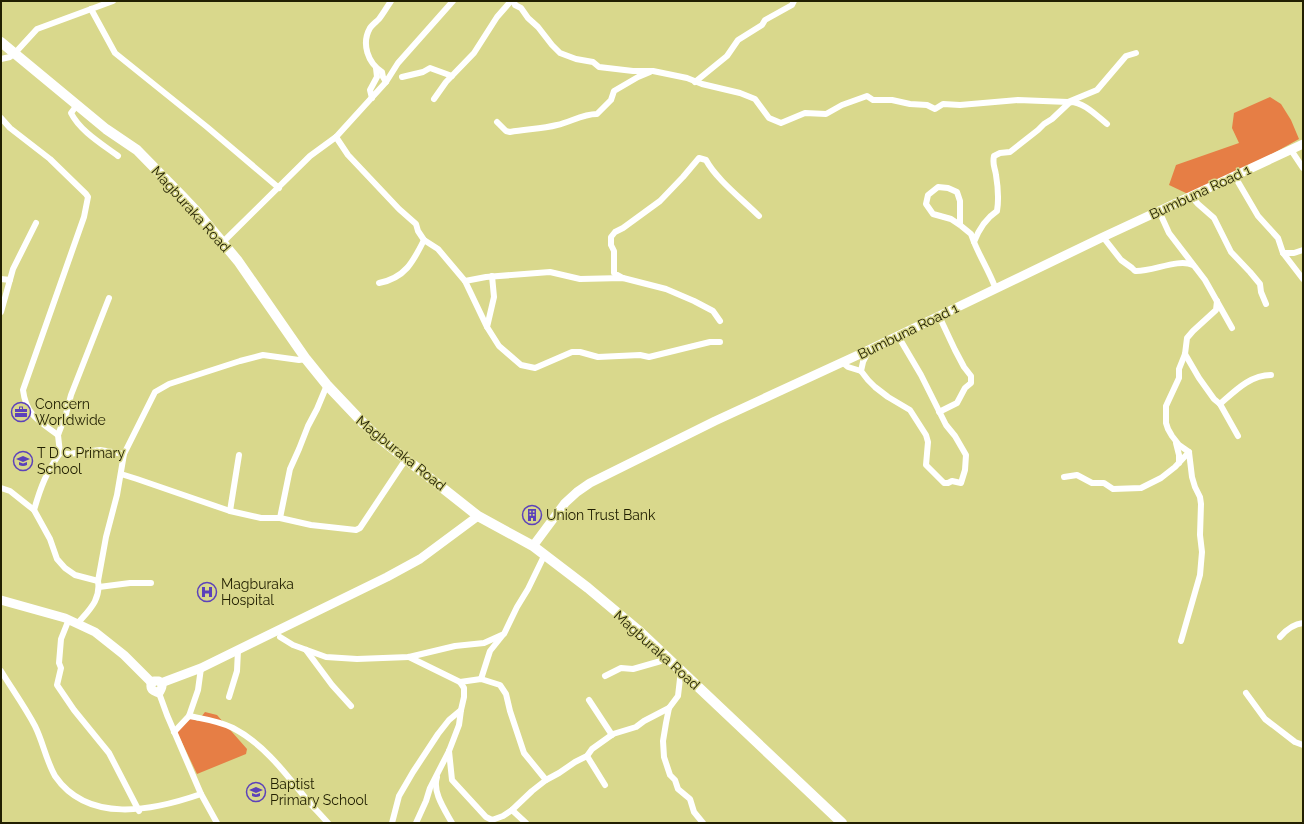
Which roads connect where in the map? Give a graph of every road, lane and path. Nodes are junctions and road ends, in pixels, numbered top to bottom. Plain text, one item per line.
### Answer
1 (113, 1) edge
2 (391, 1) edge
3 (453, 1) edge
4 (512, 1) edge
5 (794, 1) edge
6 (92, 9) junction
7 (1, 42) edge
8 (15, 53) junction
9 (1136, 53) dead end
10 (1, 59) edge
11 (376, 68) junction
12 (653, 70) junction
13 (452, 76) junction
14 (402, 78) dead end
15 (386, 82) junction
16 (695, 82) junction
17 (372, 98) junction
18 (434, 99) dead end
19 (1071, 102) junction
20 (77, 105) junction
21 (1, 118) edge
22 (497, 122) dead end
23 (1108, 124) dead end
24 (336, 137) junction
25 (1303, 144) edge
26 (1291, 150) junction
27 (118, 156) dead end
28 (1303, 168) edge
29 (1234, 175) junction
30 (279, 188) junction
31 (1191, 196) junction
32 (1158, 211) junction
33 (759, 216) dead end
34 (36, 223) dead end
35 (960, 225) junction
36 (1103, 237) junction
37 (424, 240) junction
38 (974, 242) junction
39 (222, 243) junction
40 (1303, 250) edge
41 (1283, 253) junction
42 (1193, 265) junction
43 (614, 273) junction
44 (492, 276) junction
45 (605, 278) junction
46 (623, 278) junction
47 (1, 279) edge
48 (1303, 279) edge
49 (10, 280) junction
50 (465, 281) junction
51 (379, 283) dead end
52 (992, 290) junction
53 (109, 298) dead end
54 (1217, 301) junction
55 (1266, 304) dead end
56 (1, 312) edge
57 (939, 316) junction
58 (720, 321) dead end
59 (487, 327) junction
60 (1232, 328) dead end
61 (898, 336) junction
62 (720, 342) dead end
63 (869, 350) junction
64 (1185, 354) junction
65 (306, 359) junction
66 (842, 362) junction
67 (860, 371) junction
68 (1271, 374) dead end
69 (327, 385) junction
70 (1220, 404) junction
71 (939, 412) junction
72 (58, 435) junction
73 (1238, 436) dead end
74 (1175, 441) junction
75 (1189, 452) junction
76 (60, 453) junction
77 (124, 454) junction
78 (239, 455) dead end
79 (406, 458) junction
80 (1179, 463) junction
81 (121, 474) junction
82 (1064, 477) dead end
83 (1, 488) edge
84 (34, 510) junction
85 (230, 511) junction
86 (478, 516) junction
87 (280, 518) junction
88 (533, 546) junction
89 (544, 556) junction
90 (151, 583) dead end
91 (98, 584) junction
92 (2, 601) edge
93 (73, 621) junction
94 (1303, 623) edge
95 (504, 634) junction
96 (280, 637) dead end
97 (1280, 637) dead end
98 (1181, 641) dead end
99 (238, 650) junction
100 (306, 650) junction
101 (326, 657) junction
102 (409, 657) junction
103 (668, 659) junction
104 (318, 667) junction
105 (201, 668) junction
106 (681, 670) junction
107 (1, 671) edge
108 (605, 676) dead end
109 (481, 679) junction
110 (460, 682) junction
111 (157, 683) junction
112 (159, 693) joint
113 (1246, 693) dead end
114 (229, 697) dead end
115 (589, 700) dead end
116 (351, 706) dead end
117 (669, 708) junction
118 (461, 710) junction
119 (189, 716) junction
120 (174, 732) junction
121 (612, 735) junction
122 (1303, 745) edge
123 (449, 751) junction
124 (587, 756) junction
125 (439, 772) junction
126 (546, 780) junction
127 (605, 785) dead end
128 (201, 794) junction
129 (512, 810) junction
130 (139, 812) junction
131 (216, 823) edge
132 (328, 823) edge
133 (392, 823) edge
134 (416, 823) edge
135 (452, 823) edge
136 (526, 823) edge
137 (703, 823) edge
138 (842, 823) edge

1 - 6 street
2 - 11 street
3 - 15 street
4 - 12 street
4 - 13 street
5 - 16 street
6 - 8 street
6 - 30 street
7 - 8 main road, Magburaka Road
8 - 10 street
8 - 20 main road, Magburaka Road
9 - 19 street
11 - 15 street
11 - 17 street
12 - 16 street
12 - 22 street
13 - 14 street
13 - 18 street
15 - 17 street
16 - 19 street
17 - 24 street
19 - 23 street
19 - 38 street
20 - 27 street
20 - 39 main road, Magburaka Road
21 - 72 street
24 - 30 street
24 - 37 street
25 - 26 main road, Bumbuna Road 1
26 - 28 street
26 - 29 main road, Bumbuna Road 1
29 - 31 main road, Bumbuna Road 1
29 - 41 street
30 - 39 street
31 - 32 main road, Bumbuna Road 1
31 - 55 street
32 - 36 main road, Bumbuna Road 1
32 - 42 street
33 - 43 street
34 - 49 street
35 - 35 street
35 - 38 street
36 - 42 street
36 - 52 main road, Bumbuna Road 1
37 - 50 street
37 - 51 street
38 - 52 street
39 - 65 main road, Magburaka Road
40 - 41 street
41 - 48 street
42 - 54 street
43 - 45 street
43 - 46 street
44 - 45 street
44 - 50 street
44 - 59 street
45 - 46 street
46 - 58 street
47 - 49 street
49 - 56 street
50 - 59 street
52 - 57 main road, Bumbuna Road 1
53 - 72 street
54 - 60 street
54 - 64 street
57 - 61 main road, Bumbuna Road 1
57 - 71 street
59 - 62 street
61 - 63 main road, Bumbuna Road 1
61 - 71 street
63 - 66 main road, Bumbuna Road 1
63 - 67 street
64 - 70 street
64 - 74 street
65 - 69 main road, Magburaka Road
65 - 77 street
66 - 67 street
66 - 88 main road, Bumbuna Road 1
67 - 71 street
68 - 70 street
69 - 79 main road, Magburaka Road
69 - 87 street
70 - 73 street
72 - 76 street
74 - 75 street
74 - 80 street
75 - 80 street
75 - 98 street
76 - 77 street
76 - 84 street
77 - 81 street
78 - 85 street
79 - 86 main road, Magburaka Road
79 - 87 street
80 - 82 street
81 - 85 street
81 - 91 street
83 - 84 street
84 - 91 street
85 - 87 street
86 - 88 main road, Magburaka Road
86 - 99 main road
88 - 89 main road, Magburaka Road
89 - 95 street
89 - 103 main road, Magburaka Road
90 - 91 street
91 - 93 street
92 - 93 main road
93 - 111 main road
93 - 130 street
94 - 97 street
95 - 102 street
95 - 109 street
96 - 100 street
99 - 105 main road
99 - 114 street
100 - 101 street
100 - 104 street
101 - 102 street
101 - 104 street
102 - 110 street
103 - 106 main road, Magburaka Road
103 - 108 street
104 - 116 street
105 - 111 main road
105 - 119 street
106 - 117 street
106 - 138 main road, Magburaka Road
107 - 130 street
109 - 110 street
109 - 126 street
110 - 118 street
111 - 112 main road
112 - 120 street
113 - 122 street
115 - 121 street
117 - 121 street
117 - 137 street
118 - 123 street
118 - 133 street
119 - 120 street
119 - 132 street
120 - 128 street
121 - 124 street
123 - 125 street
123 - 129 street
124 - 126 street
124 - 127 street
125 - 134 street
125 - 135 street
126 - 129 street
128 - 130 street
128 - 131 street
129 - 136 street

